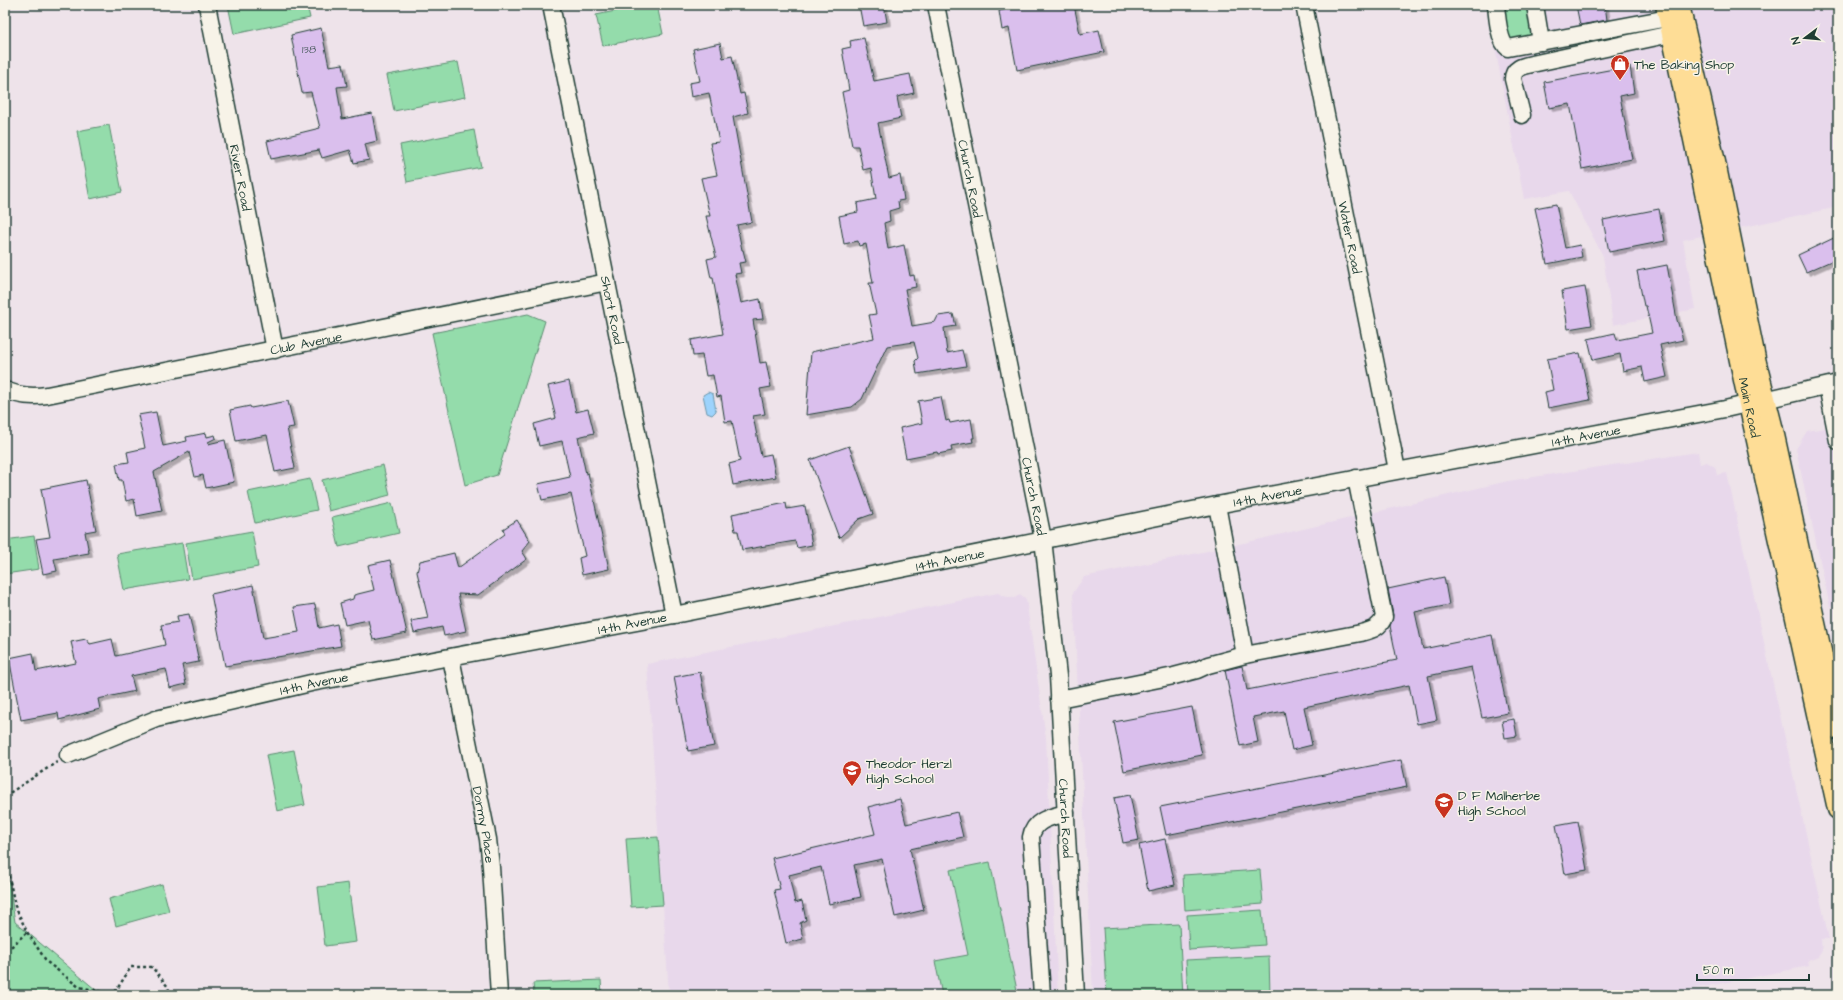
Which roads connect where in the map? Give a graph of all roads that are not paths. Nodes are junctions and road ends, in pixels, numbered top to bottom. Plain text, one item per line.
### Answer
1 (206, 5) edge
2 (551, 5) edge
3 (936, 5) edge
4 (1304, 5) edge
5 (1496, 5) edge
6 (1534, 5) edge
7 (1671, 16) edge
8 (1541, 42) junction
9 (1522, 115) dead end
10 (607, 282) junction
11 (275, 350) junction
12 (1832, 384) edge
13 (5, 390) edge
14 (1758, 402) junction
15 (1838, 441) edge
16 (1397, 470) junction
17 (1356, 478) junction
18 (1217, 505) junction
19 (1043, 539) junction
20 (674, 615) junction
21 (1245, 656) junction
22 (451, 658) junction
23 (1059, 699) junction
24 (1838, 729) edge
25 (68, 755) road end
26 (1838, 809) edge
27 (1066, 812) junction
28 (499, 995) edge
29 (1042, 995) edge
30 (1076, 995) edge

1 - 11 street, River Road
2 - 10 street, Short Road
3 - 19 street, Church Road
4 - 16 street, Water Road
5 - 8 street
6 - 8 street
7 - 8 street
7 - 9 street
7 - 14 main road, Main Road
7 - 14 main road, Main Road
10 - 11 street, Club Avenue
10 - 20 street, Short Road
11 - 13 street, Club Avenue
12 - 14 street, 14th Avenue
12 - 15 street
14 - 16 street, 14th Avenue
14 - 24 main road, Main Road
14 - 26 main road, Main Road
16 - 17 street, 14th Avenue
17 - 18 street, 14th Avenue
17 - 21 street
18 - 19 street, 14th Avenue
18 - 21 street
19 - 20 street, 14th Avenue
19 - 23 street, Church Road
20 - 22 street, 14th Avenue
21 - 23 street
22 - 25 street, 14th Avenue
22 - 28 street, Dormy Place
23 - 27 street, Church Road
27 - 29 street
27 - 30 street, Church Road

